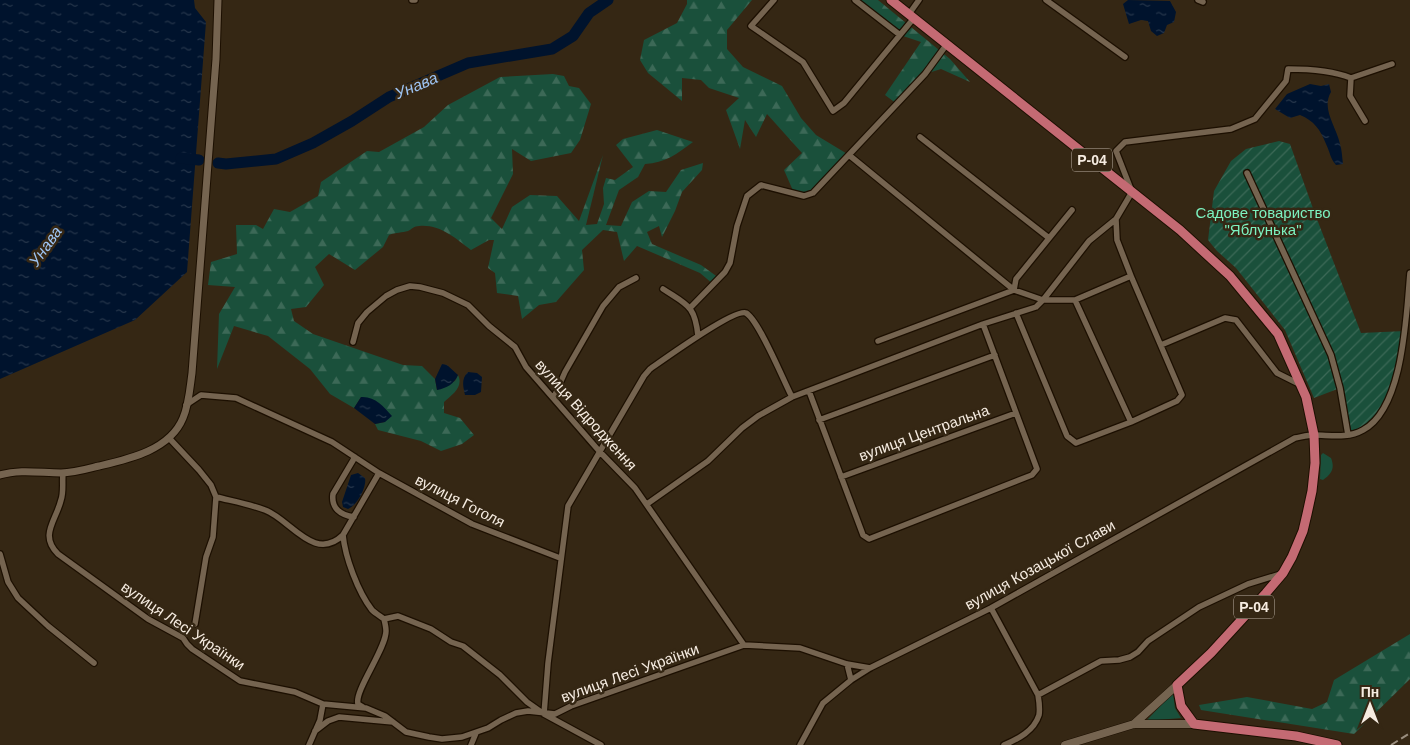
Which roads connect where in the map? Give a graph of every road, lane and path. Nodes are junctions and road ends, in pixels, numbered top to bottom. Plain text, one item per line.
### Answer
1 (218, 0) edge
2 (774, 0) edge
3 (855, 0) edge
4 (891, 0) edge
5 (919, 0) edge
6 (1046, 0) edge
7 (911, 16) junction
8 (900, 35) junction
9 (947, 44) junction
10 (1124, 57) dead end
11 (1392, 64) dead end
12 (1350, 78) junction
13 (1365, 121) dead end
14 (920, 137) dead end
15 (849, 155) junction
16 (1247, 174) dead end
17 (1132, 192) junction
18 (1072, 210) dead end
19 (1116, 219) junction
20 (1049, 238) junction
21 (1410, 273) edge
22 (1131, 276) junction
23 (636, 278) dead end
24 (663, 288) dead end
25 (1014, 290) junction
26 (1043, 300) junction
27 (1075, 300) junction
28 (691, 307) junction
29 (1016, 313) junction
30 (983, 324) junction
31 (698, 336) junction
32 (878, 341) dead end
33 (353, 342) dead end
34 (1161, 345) junction
35 (995, 355) junction
36 (1301, 386) junction
37 (807, 392) junction
38 (554, 397) junction
39 (792, 398) junction
40 (186, 405) junction
41 (1016, 413) junction
42 (819, 420) junction
43 (1131, 422) junction
44 (1314, 435) junction
45 (1348, 435) junction
46 (169, 438) junction
47 (600, 452) junction
48 (355, 458) junction
49 (63, 473) junction
50 (379, 473) junction
51 (0, 475) edge
52 (841, 477) junction
53 (216, 497) junction
54 (647, 504) junction
55 (354, 517) junction
56 (343, 535) junction
57 (0, 554) edge
58 (560, 558) junction
59 (1283, 573) junction
60 (991, 608) junction
61 (384, 619) junction
62 (195, 624) dead end
63 (744, 645) junction
64 (94, 663) dead end
65 (847, 664) junction
66 (870, 668) junction
67 (851, 680) junction
68 (1177, 685) junction
69 (1038, 695) junction
70 (323, 704) junction
71 (366, 708) junction
72 (544, 714) junction
73 (393, 722) junction
74 (1134, 724) junction
75 (1194, 724) junction
76 (315, 731) junction
77 (476, 733) junction
78 (309, 745) edge
79 (471, 745) edge
80 (601, 745) edge
81 (800, 745) edge
82 (1004, 745) edge
83 (1065, 745) edge
84 (1337, 745) edge

1 - 40 street
2 - 8 street
3 - 8 street
4 - 7 main road, Р-04
5 - 7 street
6 - 10 street
7 - 8 street
7 - 9 main road, Р-04
9 - 15 street
9 - 17 main road, Р-04
11 - 12 street
12 - 13 street
12 - 17 street
14 - 20 street
15 - 25 street
15 - 28 street
16 - 45 street
17 - 19 street
17 - 36 main road, Р-04
18 - 20 street
19 - 22 street
19 - 26 street
20 - 25 street
21 - 45 street
22 - 27 street
22 - 34 street
23 - 38 street
24 - 28 street
25 - 26 street
25 - 32 street
26 - 27 street
26 - 29 street
27 - 43 street
28 - 31 street
29 - 30 street
29 - 43 street
30 - 35 street
30 - 37 street
31 - 39 street
31 - 47 street
33 - 38 street, вулиця Відродження
34 - 36 street
34 - 43 street
35 - 41 street
35 - 42 street
36 - 44 main road, Р-04
37 - 39 street
37 - 42 street
38 - 47 street, вулиця Відродження
39 - 54 street
40 - 46 street
40 - 48 street, вулиця Гоголя
41 - 52 street, вулиця Центральна
41 - 52 street
42 - 52 street
44 - 45 street, вулиця Козацької Слави
44 - 59 main road, Р-04
44 - 60 street, вулиця Козацької Слави
46 - 49 street
46 - 53 street
47 - 54 street, вулиця Відродження
47 - 58 street
48 - 50 street, вулиця Гоголя
48 - 55 street
49 - 51 street
49 - 70 street, вулиця Лесі Українки
50 - 55 street
50 - 58 street, вулиця Гоголя
53 - 56 street
53 - 62 street
54 - 63 street, вулиця Відродження
55 - 56 street
56 - 61 street
57 - 64 street
58 - 72 street
59 - 68 main road, Р-04
59 - 69 street
60 - 66 street, вулиця Козацької Слави
60 - 69 street
61 - 71 street
61 - 72 street
63 - 65 street, вулиця Лесі Українки
63 - 72 street, вулиця Лесі Українки
65 - 66 street, вулиця Лесі Українки
65 - 67 street
66 - 67 street, вулиця Козацької Слави
67 - 81 street, вулиця Козацької Слави
68 - 74 main road
68 - 75 main road
69 - 82 street
70 - 71 street, вулиця Лесі Українки
70 - 76 street
71 - 73 street, вулиця Лесі Українки
72 - 77 street, вулиця Лесі Українки
72 - 80 street
73 - 76 street
73 - 77 street, вулиця Лесі Українки
74 - 75 main road
74 - 83 main road
75 - 84 main road
76 - 78 street
77 - 79 street

